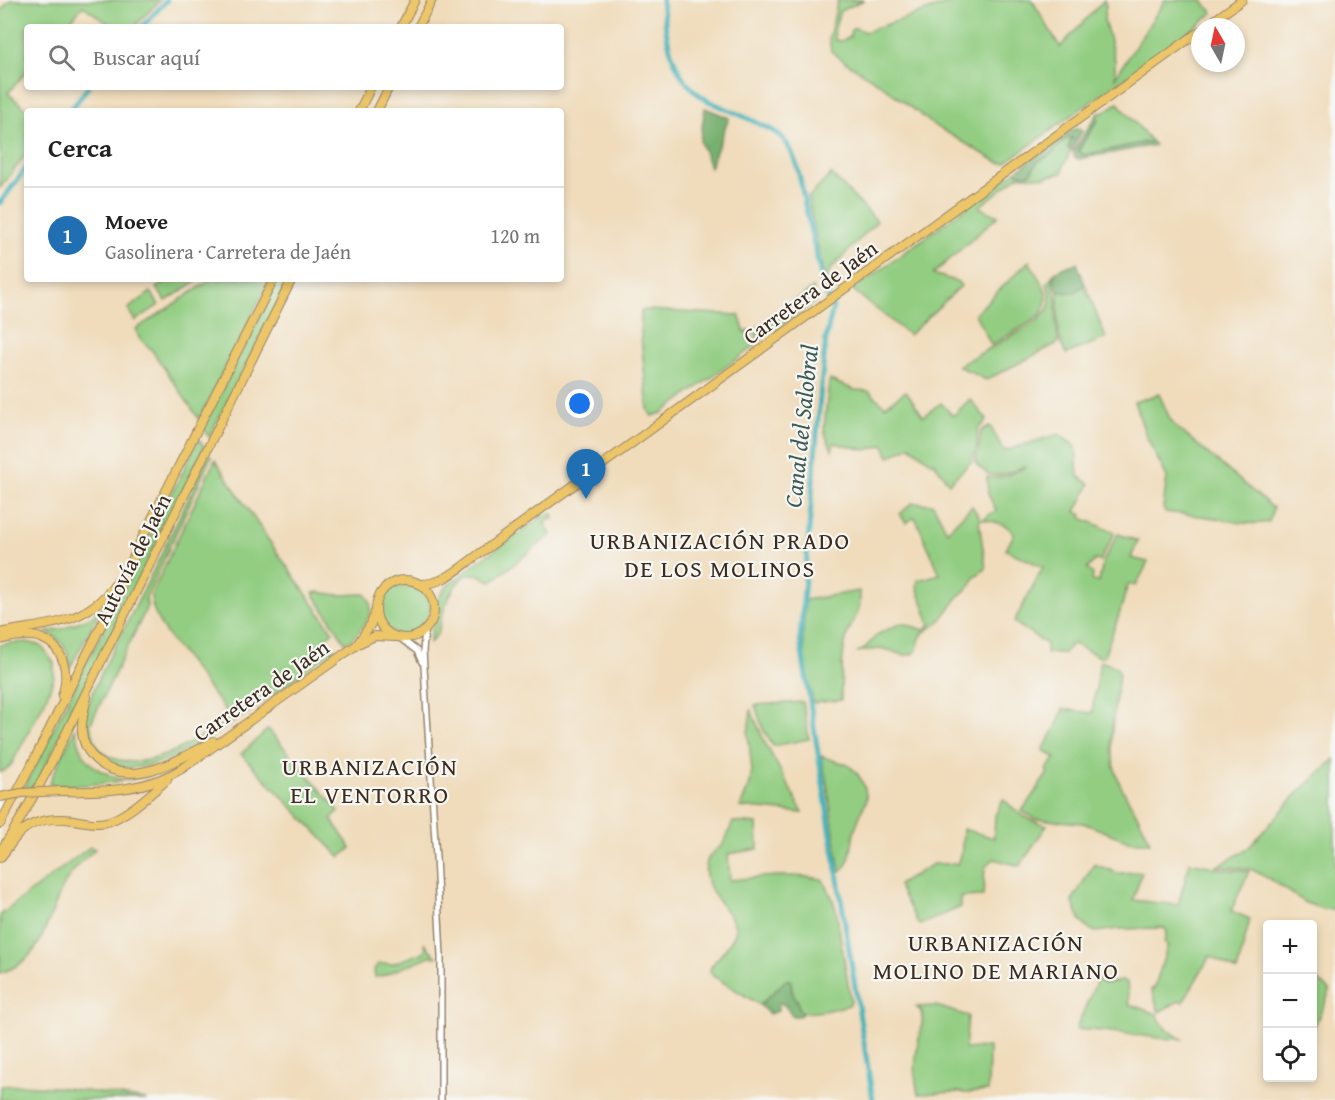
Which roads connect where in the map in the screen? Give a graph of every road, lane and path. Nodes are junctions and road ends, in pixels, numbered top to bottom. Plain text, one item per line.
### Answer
1 (415, 0) edge
2 (432, 0) edge
3 (1242, 0) edge
4 (1217, 18) edge
5 (403, 24) edge
6 (420, 24) edge
7 (1191, 37) edge
8 (370, 90) edge
9 (388, 90) edge
10 (360, 108) edge
11 (378, 108) edge
12 (272, 282) edge
13 (290, 282) edge
14 (140, 542) junction
15 (441, 581) junction
16 (419, 584) junction
17 (376, 608) junction
18 (434, 608) junction
19 (426, 628) junction
20 (0, 633) edge
21 (398, 637) junction
22 (0, 640) edge
23 (358, 644) junction
24 (424, 667) junction
25 (90, 682) junction
26 (243, 725) junction
27 (48, 732) junction
28 (186, 766) junction
29 (0, 797) edge
30 (0, 824) edge
31 (0, 852) edge
32 (0, 858) edge
33 (441, 1100) edge

1 - 5 highway
2 - 6 highway
3 - 4 highway
7 - 15 highway, Carretera de Jaén
8 - 10 highway
9 - 11 highway
12 - 14 highway, Autovía de Jaén
13 - 25 highway, Autovía de Jaén
14 - 20 highway
14 - 27 highway, Autovía de Jaén
15 - 16 highway, Carretera de Jaén
15 - 18 highway
16 - 17 highway
16 - 18 highway
17 - 21 highway
17 - 23 highway, Carretera de Jaén
18 - 19 highway
19 - 21 highway
19 - 24 street
21 - 23 highway, Carretera de Jaén
21 - 24 street
22 - 27 highway
23 - 26 highway, Carretera de Jaén
24 - 33 street
25 - 26 highway
25 - 31 highway, Autovía de Jaén
26 - 28 highway, Carretera de Jaén
27 - 30 highway, Autovía de Jaén
28 - 29 highway, bridge
28 - 32 highway

